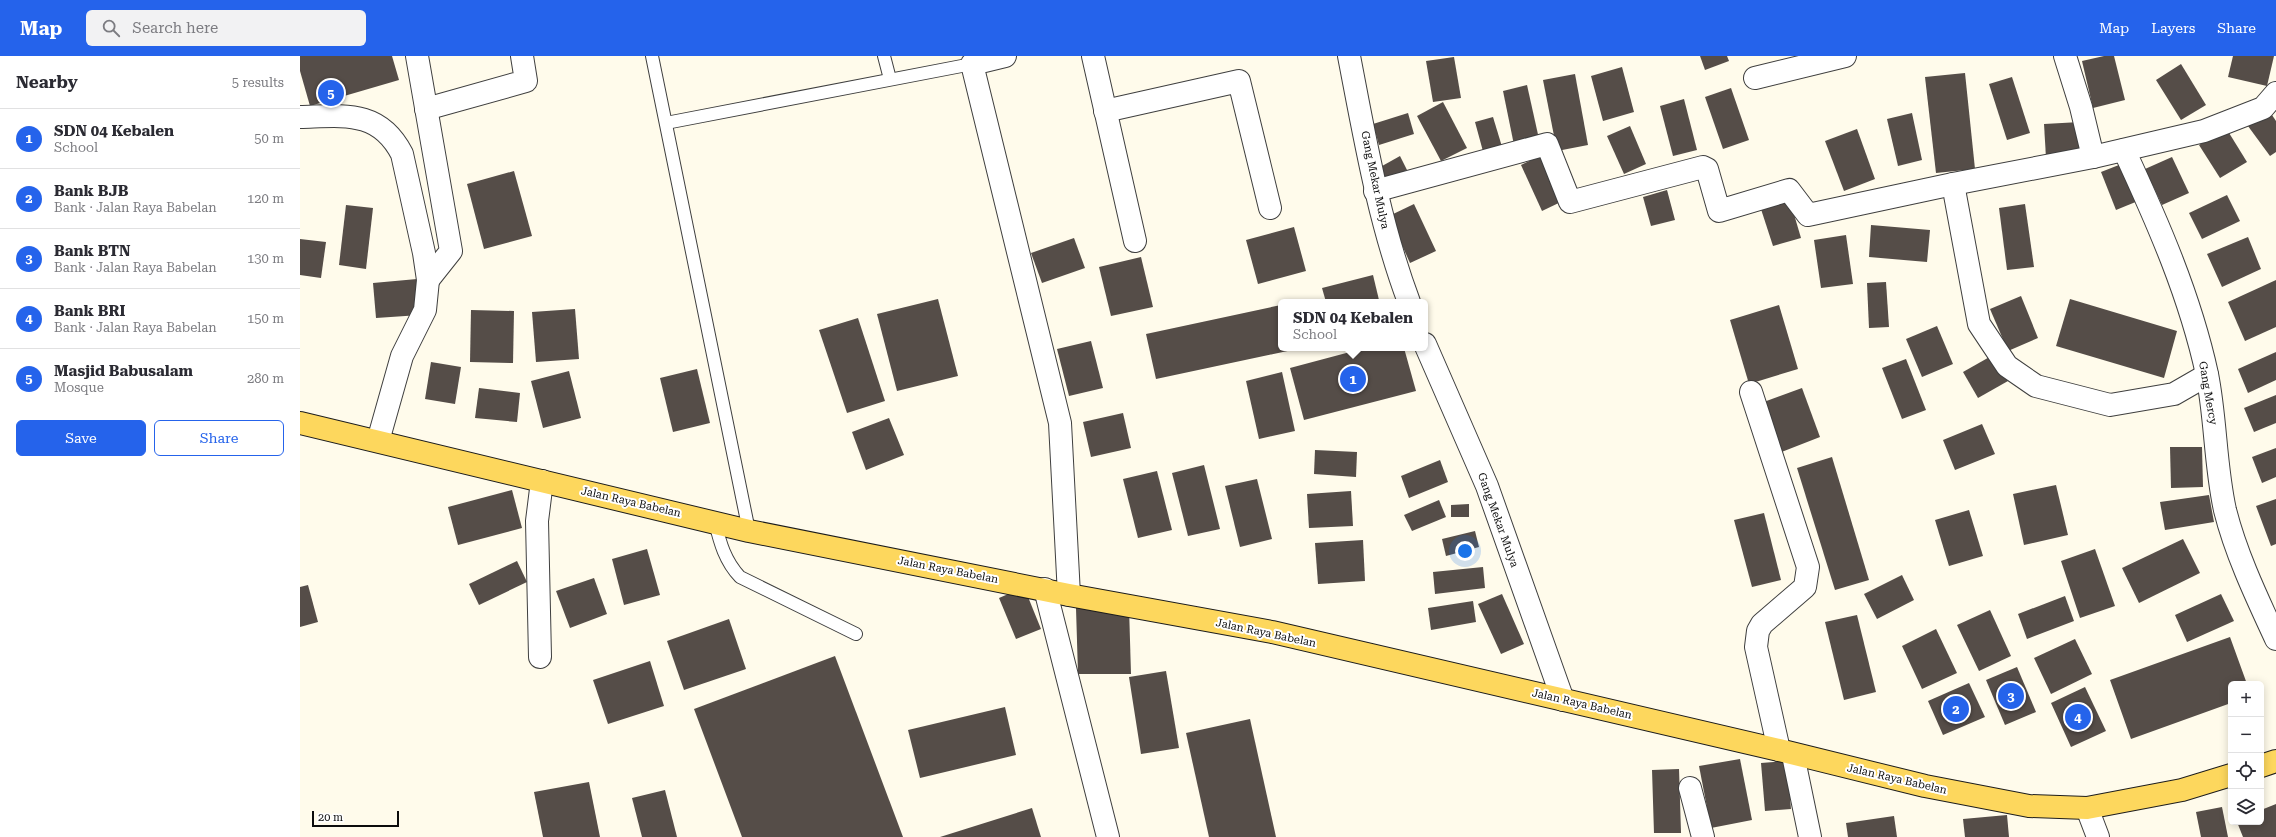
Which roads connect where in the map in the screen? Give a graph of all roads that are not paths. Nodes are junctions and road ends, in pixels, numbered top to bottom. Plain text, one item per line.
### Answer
1 (417, 56) edge
2 (522, 56) edge
3 (652, 56) edge
4 (884, 56) edge
5 (1005, 56) edge
6 (1093, 56) edge
7 (1349, 56) edge
8 (1845, 56) edge
9 (2064, 56) edge
10 (972, 64) junction
11 (1755, 78) dead end
12 (890, 79) junction
13 (2276, 93) edge
14 (426, 109) junction
15 (1105, 111) junction
16 (300, 117) edge
17 (666, 123) junction
18 (2124, 150) junction
19 (2094, 157) junction
20 (1952, 184) junction
21 (1375, 191) junction
22 (1270, 208) dead end
23 (1135, 241) dead end
24 (428, 280) junction
25 (1408, 299) edge
26 (1428, 351) edge
27 (2207, 375) junction
28 (1752, 392) dead end
29 (300, 423) edge
30 (378, 441) junction
31 (542, 481) junction
32 (715, 522) junction
33 (749, 531) junction
34 (1045, 589) junction
35 (1069, 595) junction
36 (856, 634) dead end
37 (2276, 639) edge
38 (540, 657) dead end
39 (1563, 700) junction
40 (1786, 752) junction
41 (2276, 761) edge
42 (2264, 765) edge
43 (2228, 776) edge
44 (1690, 788) dead end
45 (2087, 808) junction
46 (1108, 837) edge
47 (1703, 837) edge
48 (1810, 837) edge
49 (2098, 837) edge

1 - 14 street
2 - 14 street
3 - 17 lane
4 - 12 lane
5 - 10 street
6 - 15 street
7 - 21 street, Gang Mekar Mulya
8 - 11 street
9 - 19 street
10 - 12 lane
10 - 35 street
12 - 17 lane
13 - 18 street
14 - 24 street
15 - 22 street
15 - 23 street
16 - 24 street
17 - 33 lane
18 - 19 street
18 - 27 street, Gang Mercy
19 - 20 street
20 - 21 street
20 - 27 street
21 - 25 street, Gang Mekar Mulya
24 - 30 street
26 - 39 street, Gang Mekar Mulya
27 - 37 street, Gang Mercy
28 - 40 street
29 - 30 main road, Jalan Raya Babelan
30 - 31 main road, Jalan Raya Babelan
31 - 32 main road, Jalan Raya Babelan
31 - 38 street
32 - 33 main road, Jalan Raya Babelan
32 - 36 lane
33 - 34 main road, Jalan Raya Babelan
34 - 35 main road, Jalan Raya Babelan
34 - 46 street
35 - 39 main road, Jalan Raya Babelan
39 - 40 main road, Jalan Raya Babelan
40 - 45 main road, Jalan Raya Babelan
40 - 48 street
41 - 42 main road
43 - 45 main road, Jalan Raya Babelan
44 - 47 street
45 - 49 street

